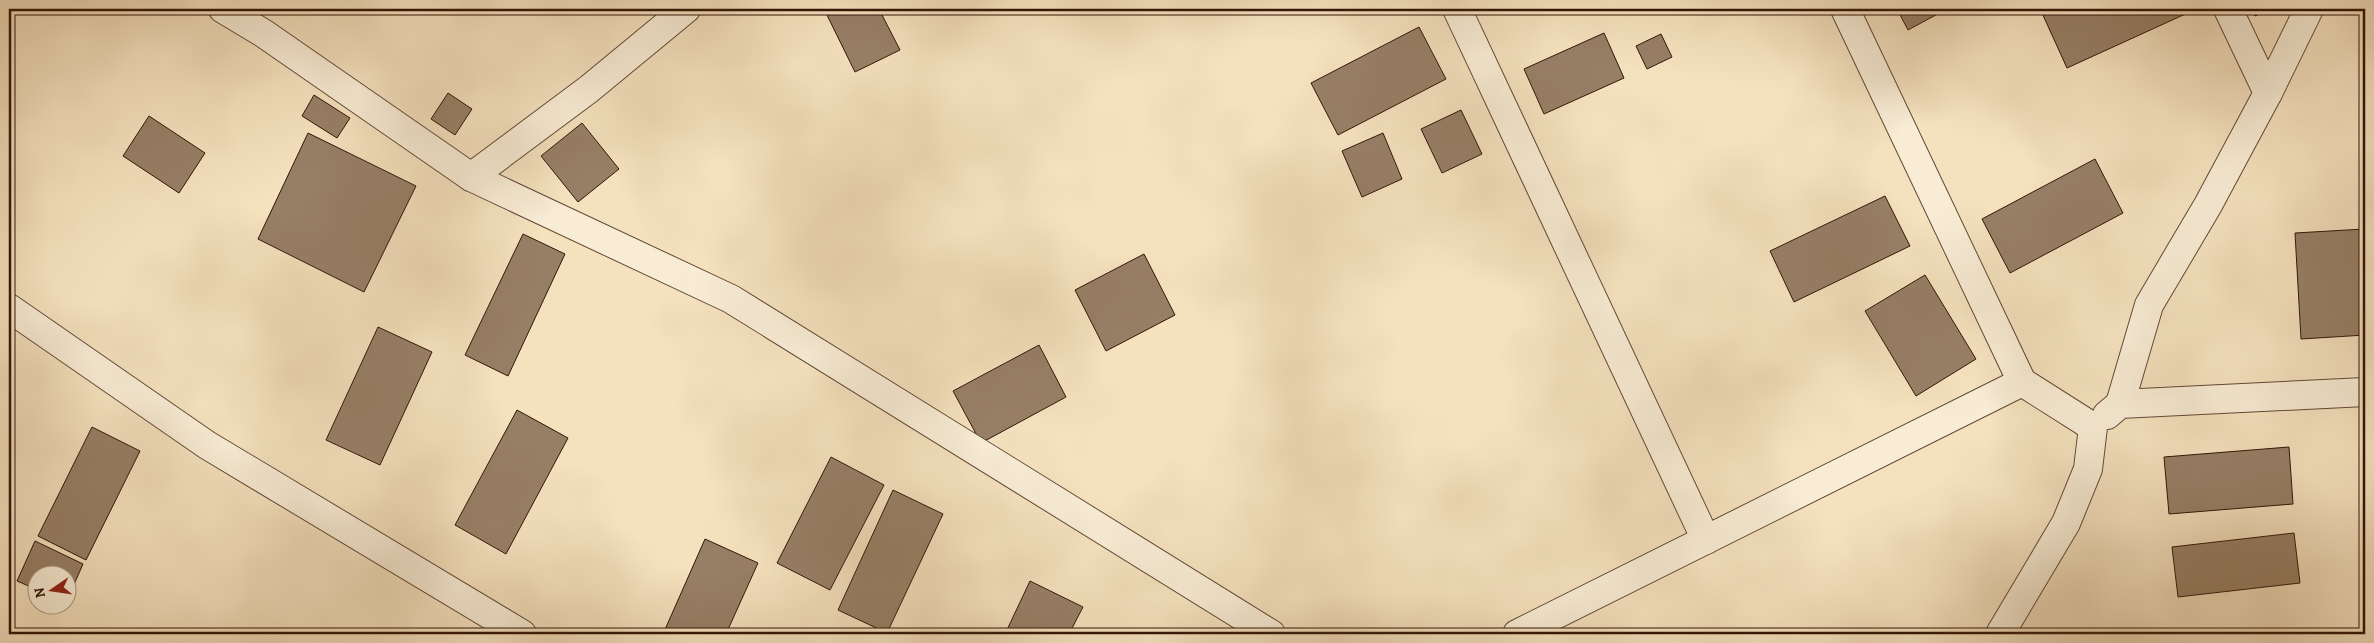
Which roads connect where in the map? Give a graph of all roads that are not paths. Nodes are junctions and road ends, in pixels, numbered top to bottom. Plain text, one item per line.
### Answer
1 (223, 9) edge
2 (686, 9) edge
3 (1457, 9) edge
4 (1845, 9) edge
5 (2228, 9) edge
6 (2309, 9) edge
7 (2268, 93) junction
8 (471, 177) junction
9 (9, 308) edge
10 (2022, 382) junction
11 (2365, 392) edge
12 (2120, 404) junction
13 (2093, 427) junction
14 (1706, 540) junction
15 (522, 634) edge
16 (1271, 634) edge
17 (1517, 634) edge
18 (2000, 634) edge

1 - 8 street
2 - 8 street
3 - 14 street
4 - 10 street
5 - 7 street
6 - 7 street
7 - 12 street
8 - 16 street
9 - 15 street
10 - 13 street
10 - 14 street
11 - 12 street
12 - 13 street
13 - 18 street
14 - 17 street

